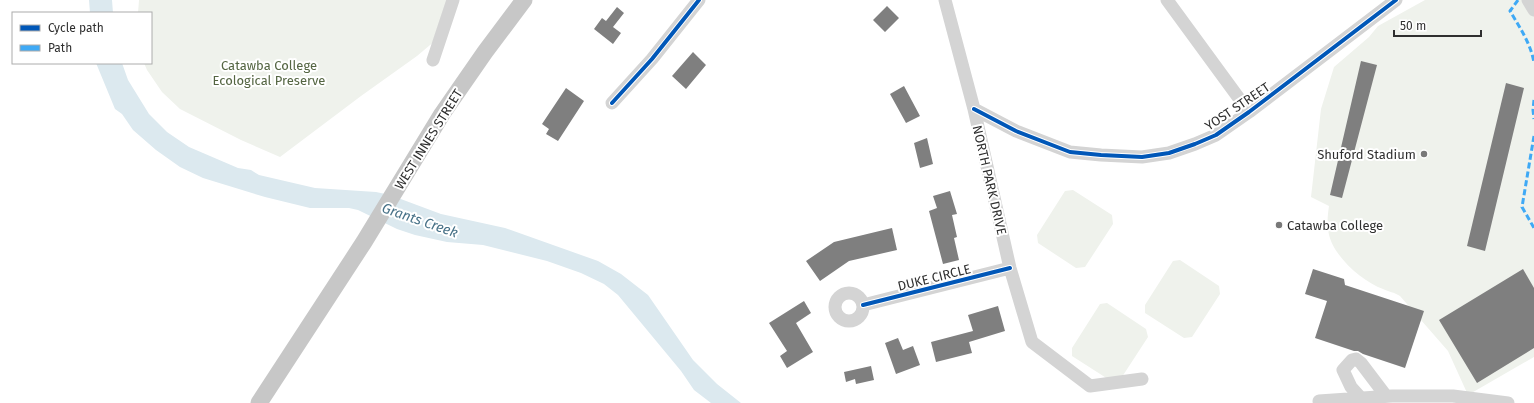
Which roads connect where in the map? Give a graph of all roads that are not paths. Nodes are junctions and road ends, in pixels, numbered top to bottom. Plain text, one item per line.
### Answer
1 (453, 0) edge
2 (524, 0) edge
3 (699, 0) edge
4 (945, 0) edge
5 (1167, 0) edge
6 (1396, 0) edge
7 (1528, 0) edge
8 (1534, 10) edge
9 (433, 60) dead end
10 (612, 103) dead end
11 (974, 109) junction
12 (1249, 112) junction
13 (1010, 268) junction
14 (864, 304) dead end
15 (1142, 379) dead end
16 (1386, 396) junction
17 (1361, 398) junction
18 (1319, 400) dead end
19 (259, 403) edge
20 (1508, 403) edge

1 - 9 street
2 - 19 main road, WEST INNES STREET
3 - 10 street
4 - 11 street, NORTH PARK DRIVE
5 - 12 street
6 - 12 street, YOST STREET
7 - 8 street
11 - 12 street, YOST STREET
11 - 13 street, NORTH PARK DRIVE
13 - 14 street, DUKE CIRCLE
13 - 15 street, NORTH PARK DRIVE
16 - 17 street
16 - 17 street
16 - 20 street
17 - 18 street

